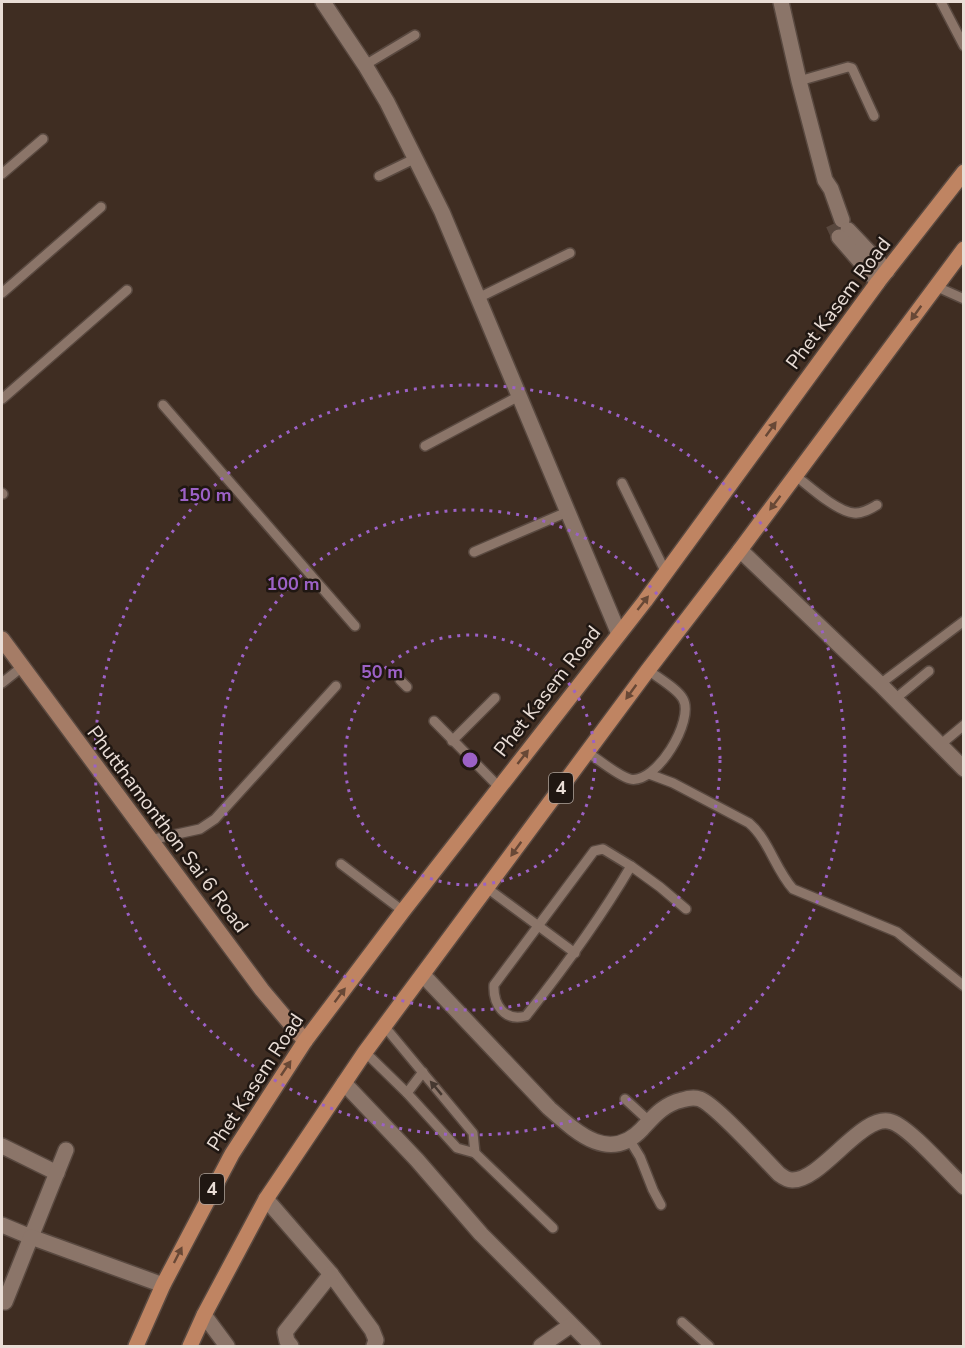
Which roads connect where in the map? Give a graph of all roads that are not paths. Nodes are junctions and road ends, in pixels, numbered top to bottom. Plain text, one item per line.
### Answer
1 (323, 2) edge
2 (781, 2) edge
3 (941, 2) edge
4 (416, 35) dead end
5 (963, 46) edge
6 (365, 65) junction
7 (799, 81) junction
8 (874, 116) dead end
9 (43, 139) dead end
10 (416, 158) junction
11 (963, 172) edge
12 (2, 174) edge
13 (379, 176) dead end
14 (101, 207) dead end
15 (963, 249) edge
16 (570, 253) dead end
17 (883, 276) junction
18 (935, 286) junction
19 (127, 290) dead end
20 (2, 292) edge
21 (478, 298) junction
22 (963, 299) edge
23 (519, 396) junction
24 (2, 399) edge
25 (163, 405) dead end
26 (425, 446) dead end
27 (796, 476) junction
28 (622, 483) dead end
29 (877, 505) dead end
30 (567, 512) junction
31 (740, 550) junction
32 (474, 552) dead end
33 (666, 573) junction
34 (963, 621) edge
35 (355, 626) dead end
36 (619, 634) junction
37 (2, 639) edge
38 (22, 667) junction
39 (648, 670) junction
40 (929, 671) dead end
41 (2, 683) edge
42 (880, 684) junction
43 (336, 686) dead end
44 (495, 698) dead end
45 (895, 699) junction
46 (434, 721) dead end
47 (963, 724) edge
48 (452, 741) junction
49 (940, 745) junction
50 (587, 752) junction
51 (963, 769) edge
52 (649, 774) junction
53 (499, 787) junction
54 (150, 840) junction
55 (341, 864) dead end
56 (631, 866) junction
57 (487, 888) junction
58 (686, 909) dead end
59 (403, 911) junction
60 (535, 922) junction
61 (575, 953) junction
62 (423, 975) junction
63 (963, 986) edge
64 (384, 1027) junction
65 (305, 1041) junction
66 (365, 1052) junction
67 (423, 1072) junction
68 (344, 1083) junction
69 (407, 1093) junction
70 (625, 1099) dead end
71 (649, 1120) junction
72 (629, 1139) junction
73 (2, 1146) edge
74 (66, 1149) dead end
75 (475, 1153) junction
76 (57, 1173) junction
77 (963, 1187) edge
78 (266, 1199) junction
79 (661, 1205) dead end
80 (2, 1225) edge
81 (553, 1227) dead end
82 (31, 1237) junction
83 (331, 1274) junction
84 (163, 1285) junction
85 (5, 1302) dead end
86 (204, 1315) junction
87 (682, 1322) dead end
88 (571, 1325) junction
89 (136, 1347) edge
90 (190, 1347) edge
91 (227, 1347) edge
92 (291, 1347) edge
93 (374, 1347) edge
94 (541, 1347) edge
95 (593, 1347) edge
96 (709, 1347) edge

1 - 6 street
2 - 7 street
3 - 5 lane
4 - 6 lane
6 - 10 street
7 - 8 lane
7 - 17 street
9 - 12 lane
10 - 13 lane
10 - 21 street
11 - 17 main road, Phet Kasem Road / 4
14 - 20 lane
15 - 18 main road, 4
16 - 21 lane
33 -> 17 main road, Phet Kasem Road / 4
18 - 22 lane
18 -> 27 main road, 4
19 - 24 lane
21 - 23 street
23 - 26 lane
23 - 30 street
25 - 35 lane
27 - 29 lane
27 -> 31 main road, 4
28 - 33 lane
30 - 32 lane
30 - 36 street
31 - 39 main road, 4
31 - 42 street
36 -> 33 main road, Phet Kasem Road / 4
34 - 42 lane
53 -> 36 main road, Phet Kasem Road / 4
37 - 38 main road, Phutthamonthon Sai 6 Road
38 - 41 lane
38 - 54 main road, Phutthamonthon Sai 6 Road
39 -> 50 main road, 4
39 - 52 lane
40 - 45 lane
42 - 45 street
43 - 54 lane
44 - 48 lane
45 - 49 street
46 - 48 lane
47 - 49 lane
48 - 53 lane
49 - 51 street
50 - 52 lane
50 -> 57 main road, 4
52 - 63 lane
53 - 59 main road, Phet Kasem Road / 4
54 - 65 main road, Phutthamonthon Sai 6 Road
55 - 59 lane
56 - 58 lane
56 - 60 lane
56 - 61 lane
57 - 60 lane
57 - 62 main road, 4
65 -> 59 main road, Phet Kasem Road / 4
60 - 61 lane
60 - 61 lane
62 - 64 main road, 4
62 - 72 street
64 - 66 main road, 4
64 - 67 lane
84 -> 65 main road, Phet Kasem Road / 4
66 - 68 main road, 4
66 - 69 lane
67 - 69 lane
75 -> 67 lane
68 - 78 main road, 4
68 - 88 street
69 - 75 lane
70 - 71 lane
71 - 72 street
71 - 77 street
72 - 79 lane
73 - 76 street
74 - 76 street
75 - 81 lane
76 - 82 street
78 - 83 street
78 - 86 main road, 4
80 - 82 street
82 - 84 street
82 - 85 street
83 - 92 street
83 - 93 street
84 - 89 main road, Phet Kasem Road / 4
86 - 90 main road, 4
86 - 91 street
87 - 96 lane
88 - 94 street
88 - 95 street

